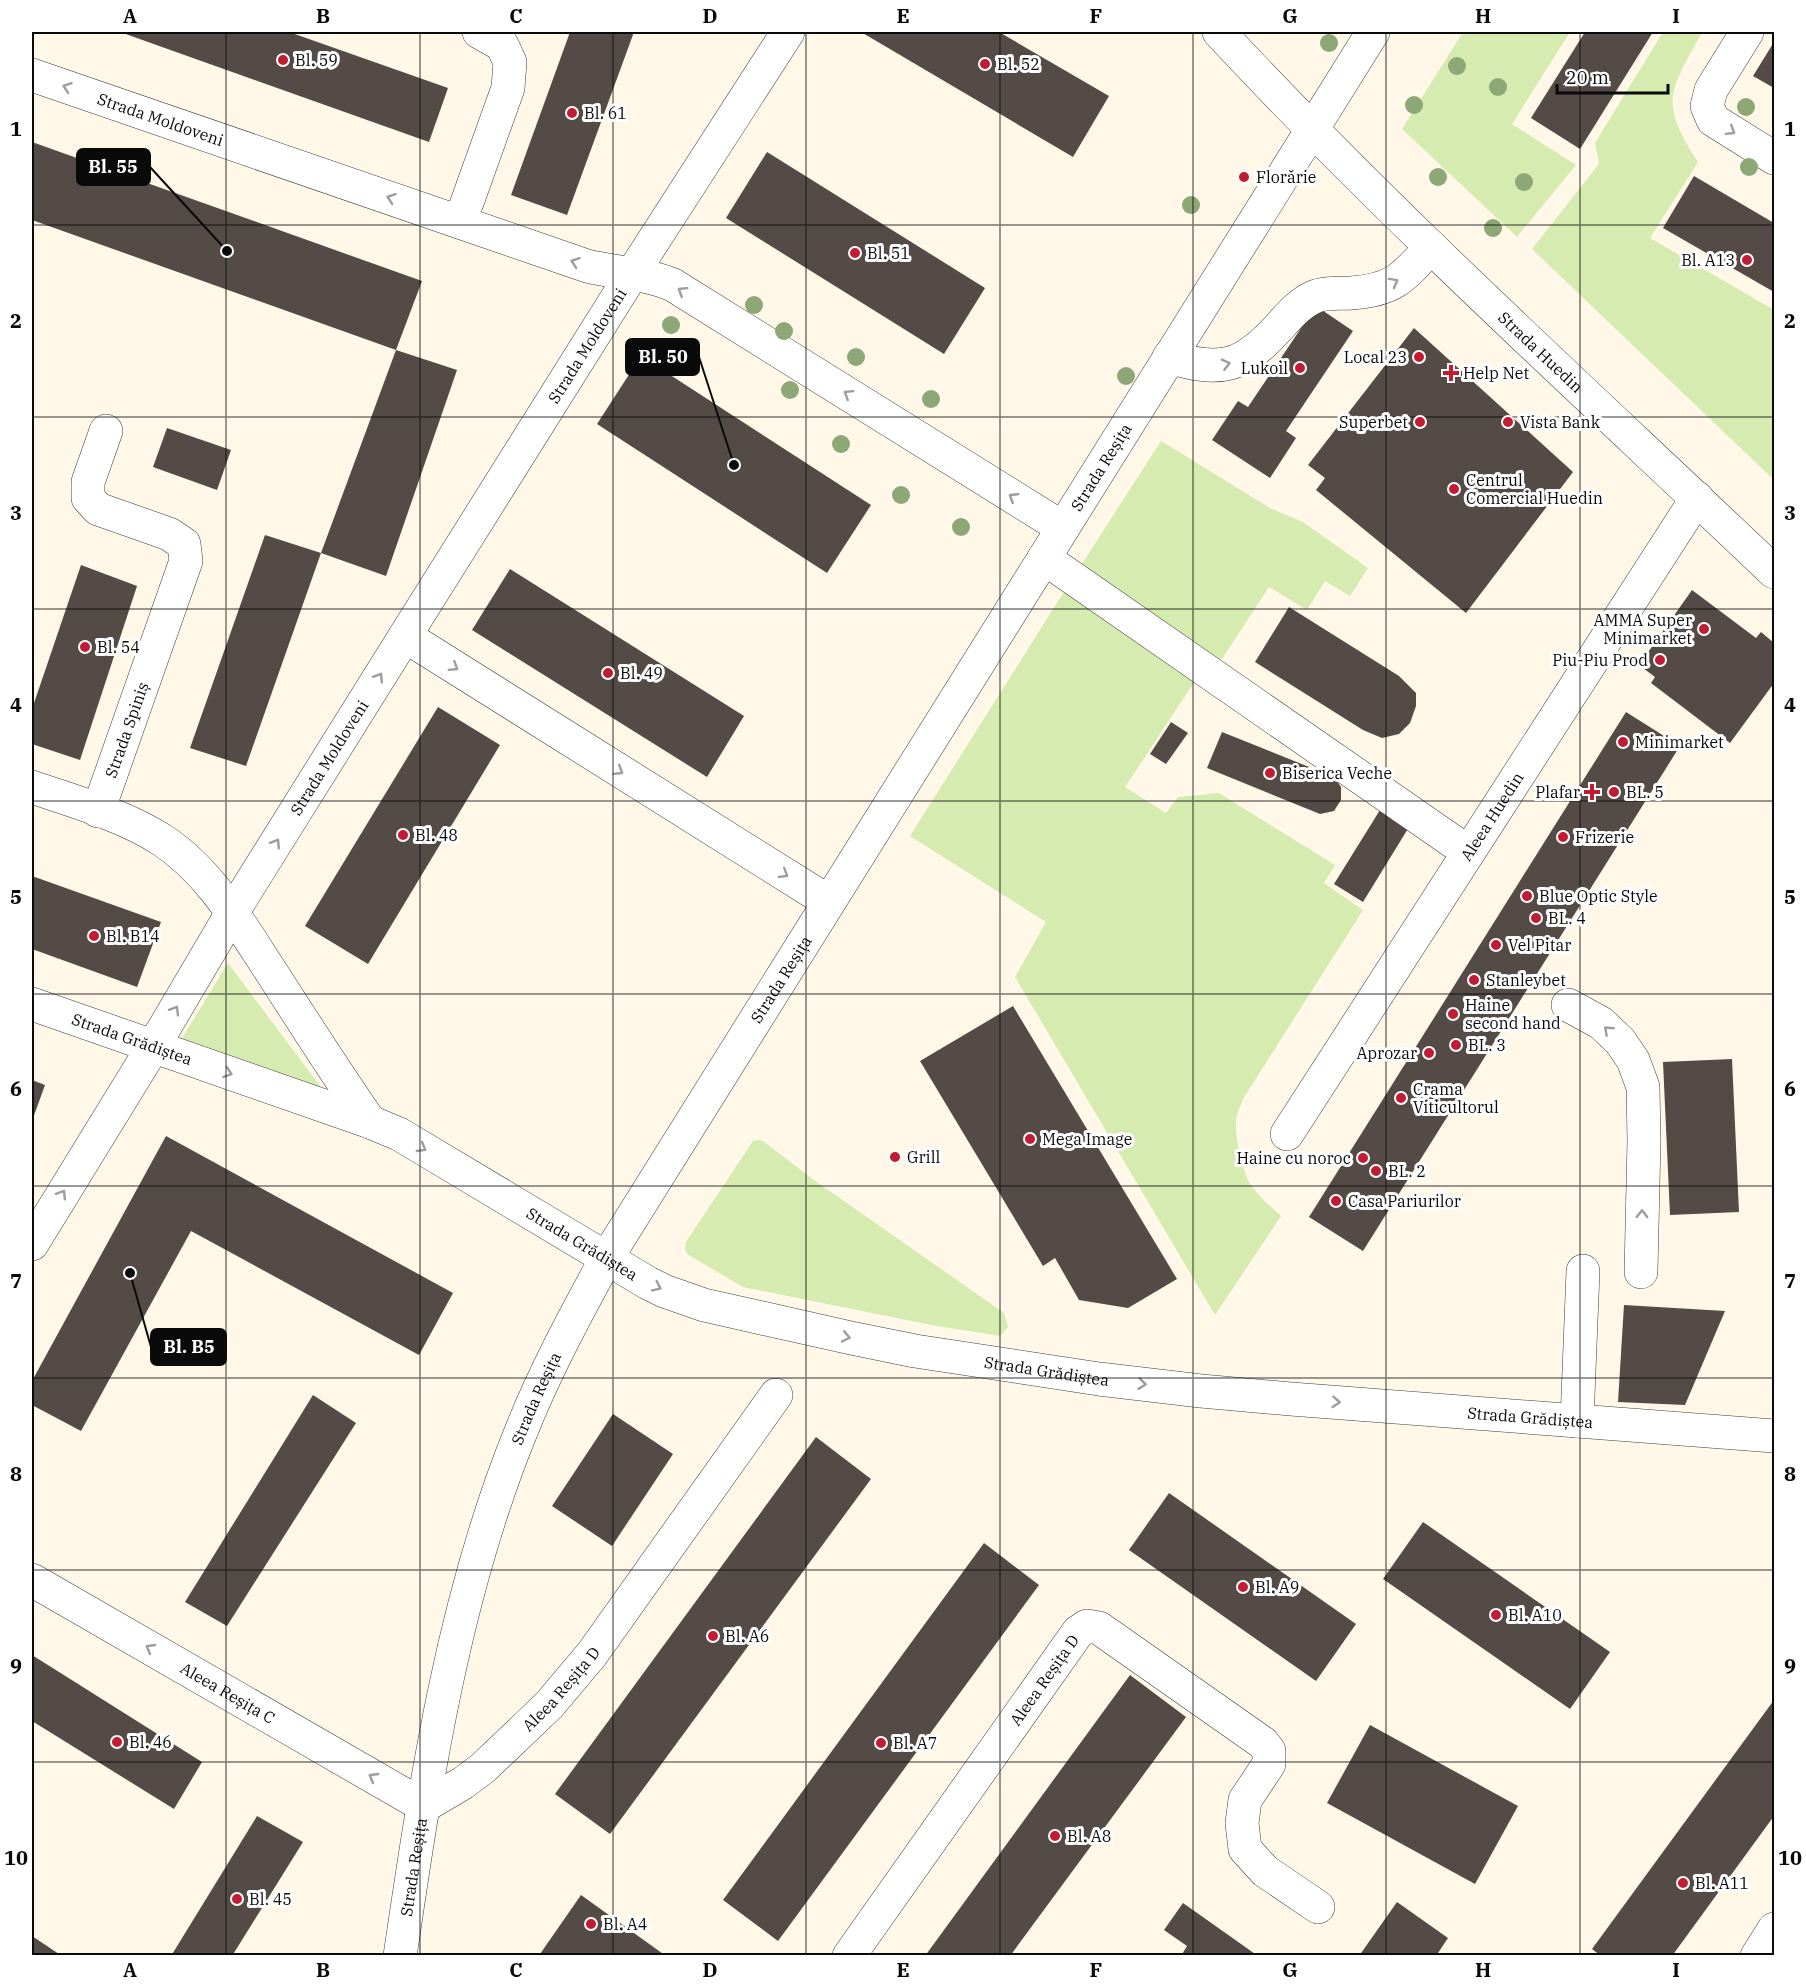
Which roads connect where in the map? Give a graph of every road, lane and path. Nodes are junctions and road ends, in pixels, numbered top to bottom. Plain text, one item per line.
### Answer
1 (479, 32) edge
2 (788, 32) edge
3 (1219, 32) edge
4 (1373, 32) edge
5 (1747, 32) edge
6 (32, 75) edge
7 (1312, 130) junction
8 (1774, 158) edge
9 (460, 222) junction
10 (1431, 247) junction
11 (632, 274) junction
12 (1169, 357) junction
13 (106, 431) dead end
14 (1697, 498) junction
15 (1063, 528) junction
16 (1044, 558) junction
17 (1774, 572) edge
18 (405, 636) junction
19 (32, 787) edge
20 (98, 811) junction
21 (1468, 852) junction
22 (829, 902) junction
23 (232, 913) junction
24 (32, 1004) edge
25 (1568, 1005) dead end
26 (153, 1047) junction
27 (369, 1122) junction
28 (1287, 1134) dead end
29 (32, 1244) edge
30 (606, 1259) junction
31 (1583, 1271) dead end
32 (1641, 1272) dead end
33 (776, 1395) dead end
34 (1577, 1421) junction
35 (1774, 1436) edge
36 (32, 1580) edge
37 (424, 1806) junction
38 (1318, 1907) dead end
39 (1774, 1929) edge
40 (404, 1953) edge
41 (849, 1956) edge
42 (1756, 1956) edge

1 - 9 street
2 - 11 street, Strada Moldoveni
3 - 7 street, Strada Huedin
4 - 7 street, Strada Reșița
5 -> 8 street
9 -> 6 street, Strada Moldoveni
7 - 10 street, Strada Huedin
7 - 12 street, Strada Reșița
11 -> 9 street, Strada Moldoveni
12 -> 10 street
10 - 14 street, Strada Huedin
15 -> 11 street
11 - 18 street, Strada Moldoveni
12 - 15 street, Strada Reșița
13 - 20 street, Strada Spiniș
14 - 17 street, Strada Huedin
14 - 21 street, Aleea Huedin
15 - 16 street, Strada Reșița
16 - 21 street
16 - 22 street, Strada Reșița
18 -> 22 street
23 -> 18 street, Strada Moldoveni
19 - 20 street
20 - 23 street
21 - 28 street, Aleea Huedin
22 - 30 street, Strada Reșița
26 -> 23 street, Strada Moldoveni
23 - 27 street
24 - 26 street, Strada Grădiștea
32 -> 25 street
26 -> 27 street, Strada Grădiștea
29 -> 26 street, Strada Moldoveni
27 -> 30 street, Strada Grădiștea
30 -> 34 street, Strada Grădiștea
30 - 37 street, Strada Reșița
31 - 34 street
33 - 37 street, Aleea Reșița D
34 - 35 street, Strada Grădiștea
37 -> 36 street, Aleea Reșița C
37 - 40 street, Strada Reșița
38 - 41 street, Aleea Reșița D
39 - 42 street

